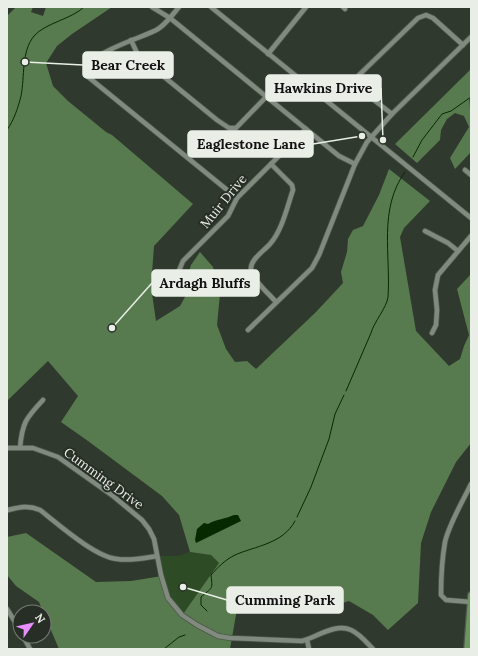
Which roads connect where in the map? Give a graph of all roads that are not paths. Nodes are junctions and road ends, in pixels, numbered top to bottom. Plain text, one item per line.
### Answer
1 (152, 7) edge
2 (179, 7) edge
3 (211, 7) edge
4 (306, 7) edge
5 (170, 18) junction
6 (471, 37) edge
7 (131, 40) junction
8 (463, 45) junction
9 (268, 54) junction
10 (266, 97) junction
11 (392, 114) junction
12 (306, 129) junction
13 (371, 137) junction
14 (271, 164) junction
15 (355, 164) junction
16 (465, 170) dead end
17 (471, 175) edge
18 (237, 198) junction
19 (471, 218) edge
20 (424, 231) dead end
21 (471, 236) edge
22 (458, 251) junction
23 (178, 273) dead end
24 (276, 302) junction
25 (248, 330) dead end
26 (432, 333) dead end
27 (43, 400) dead end
28 (7, 448) edge
29 (20, 448) junction
30 (471, 484) edge
31 (8, 510) dead end
32 (157, 556) junction
33 (471, 595) edge
34 (471, 602) edge
35 (307, 640) junction
36 (308, 649) edge
37 (373, 649) edge
38 (467, 649) edge

1 - 5 street
2 - 5 street
3 - 9 street
4 - 9 street
5 - 7 street
5 - 10 street
6 - 8 street
7 - 10 street
7 - 18 street
8 - 11 street
8 - 11 street
9 - 13 street
10 - 12 street
11 - 13 street
12 - 14 street, Muir Drive
12 - 15 street
13 - 15 street
13 - 19 street
14 - 18 street, Muir Drive
14 - 24 street
15 - 24 street
16 - 17 street
18 - 23 street, Muir Drive
20 - 22 street
21 - 22 street
22 - 26 street
24 - 25 street
27 - 29 street
28 - 29 street, Cumming Drive
29 - 32 street, Cumming Drive
30 - 34 street
31 - 32 street
32 - 35 street, Cumming Drive
33 - 34 main road
34 - 38 main road
35 - 36 street
35 - 37 street, Cumming Drive

